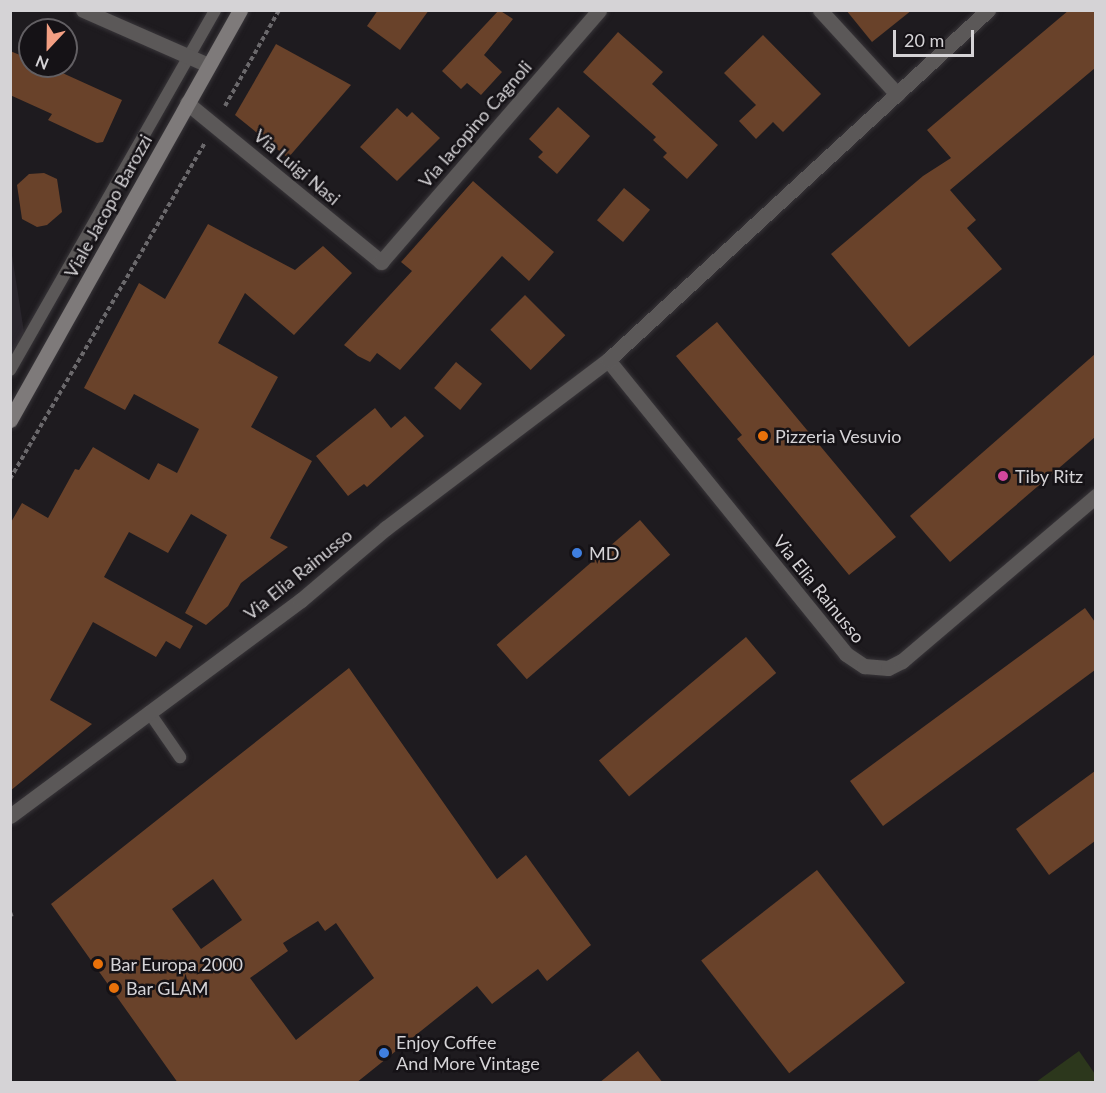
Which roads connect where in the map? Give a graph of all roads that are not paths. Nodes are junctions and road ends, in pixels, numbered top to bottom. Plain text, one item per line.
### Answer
1 (83, 10) edge
2 (215, 10) edge
3 (240, 10) edge
4 (599, 10) edge
5 (820, 10) edge
6 (988, 10) edge
7 (187, 57) junction
8 (208, 65) junction
9 (897, 94) junction
10 (187, 103) junction
11 (381, 262) joint
12 (608, 360) junction
13 (10, 370) edge
14 (10, 420) edge
15 (1095, 496) edge
16 (149, 712) junction
17 (180, 757) dead end
18 (10, 816) edge

1 - 7 street
2 - 7 lane
3 - 8 street, Viale Jacopo Barozzi
4 - 11 street, Via Iacopino Cagnoli
5 - 9 street
6 - 9 street, Via Elia Rainusso
7 - 8 street
7 - 13 lane
8 - 10 street, Viale Jacopo Barozzi
9 - 12 street, Via Elia Rainusso
10 - 11 street, Via Luigi Nasi
10 - 14 street, Viale Jacopo Barozzi
12 - 15 street, Via Elia Rainusso
12 - 16 street, Via Elia Rainusso
16 - 17 lane
16 - 18 street, Via Elia Rainusso

